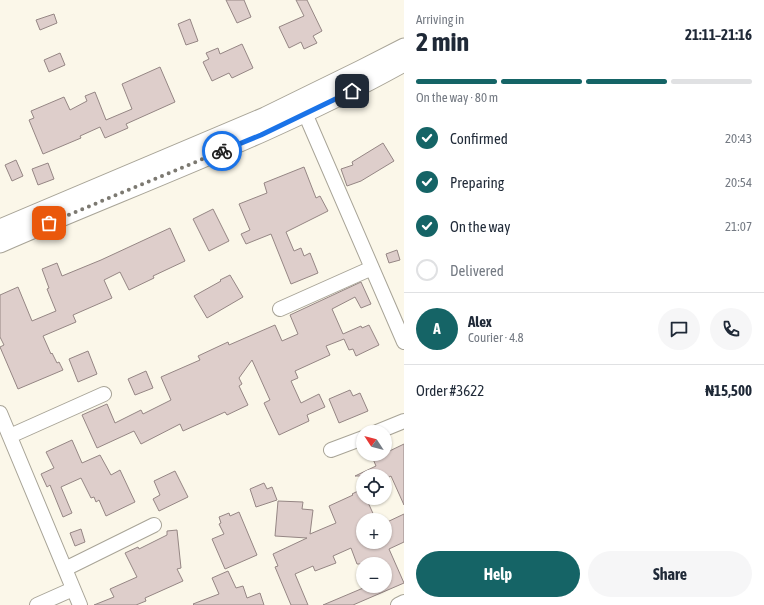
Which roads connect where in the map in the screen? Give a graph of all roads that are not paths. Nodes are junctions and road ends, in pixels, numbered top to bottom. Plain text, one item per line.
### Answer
1 (404, 47) edge
2 (404, 63) edge
3 (302, 106) junction
4 (0, 228) edge
5 (0, 244) edge
6 (372, 268) junction
7 (280, 309) dead end
8 (404, 342) edge
9 (104, 394) dead end
10 (0, 412) edge
11 (404, 421) edge
12 (392, 426) edge
13 (10, 436) junction
14 (356, 441) edge
15 (331, 450) dead end
16 (154, 525) dead end
17 (65, 569) junction
18 (74, 589) junction
19 (404, 602) edge
20 (37, 605) edge
21 (80, 605) edge
22 (398, 605) edge

1 - 3 street
2 - 3 street
3 - 4 street
3 - 5 street
3 - 6 street
6 - 7 street
6 - 8 street
9 - 13 street
10 - 13 street
11 - 12 street
13 - 17 street
14 - 15 street
16 - 17 street
17 - 18 street
18 - 20 street
18 - 21 street
19 - 22 street

